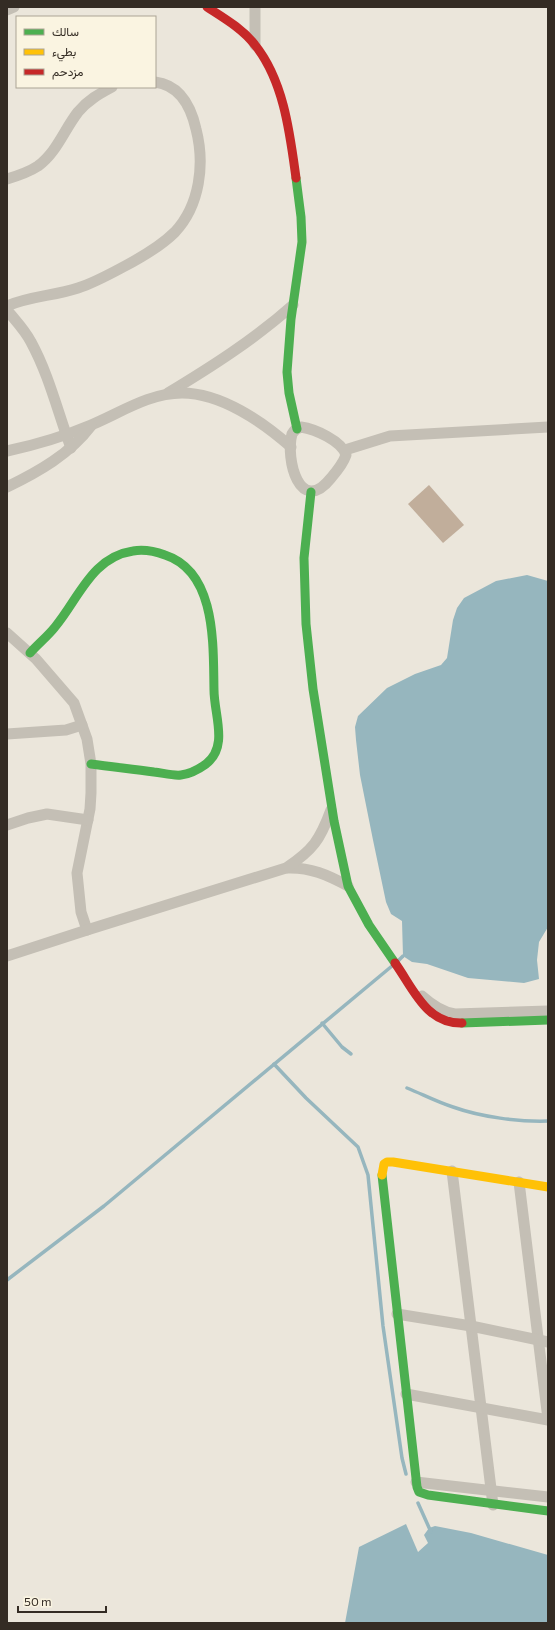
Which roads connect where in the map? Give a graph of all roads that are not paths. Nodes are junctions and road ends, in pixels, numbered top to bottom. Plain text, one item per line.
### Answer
1 (14, 7) edge
2 (207, 7) edge
3 (255, 7) edge
4 (7, 10) edge
5 (255, 45) junction
6 (156, 82) edge
7 (110, 88) edge
8 (7, 178) edge
9 (292, 305) junction
10 (7, 306) edge
11 (7, 310) edge
12 (166, 394) junction
13 (91, 426) junction
14 (548, 427) edge
15 (297, 429) junction
16 (66, 434) junction
17 (291, 447) junction
18 (71, 448) junction
19 (345, 450) junction
20 (7, 451) edge
21 (7, 487) edge
22 (311, 492) junction
23 (7, 633) edge
24 (30, 653) junction
25 (82, 725) junction
26 (7, 734) edge
27 (91, 764) junction
28 (331, 809) junction
29 (88, 820) junction
30 (7, 825) edge
31 (286, 868) junction
32 (348, 886) junction
33 (87, 930) junction
34 (7, 956) edge
35 (411, 986) junction
36 (548, 1011) edge
37 (548, 1020) edge
38 (452, 1170) junction
39 (519, 1182) junction
40 (548, 1187) edge
41 (397, 1314) junction
42 (471, 1326) junction
43 (543, 1341) edge
44 (406, 1394) junction
45 (481, 1408) junction
46 (548, 1419) edge
47 (416, 1482) junction
48 (491, 1491) junction
49 (548, 1497) edge
50 (493, 1505) junction
51 (548, 1511) edge

1 - 4 street
2 - 5 street
3 - 5 street
5 - 9 street
6 - 10 street
7 - 8 street
9 - 12 street
9 - 15 street
11 - 16 street
12 - 13 street
12 - 17 street
13 - 16 street
13 - 18 street
14 - 19 street
15 - 17 street
15 - 19 street
16 - 18 street
16 - 20 street
17 - 22 street
18 - 21 street
19 - 22 street
22 - 28 street
23 - 24 street
24 - 25 street
24 - 27 street
25 - 26 street
25 - 27 street
27 - 29 street
28 - 31 street
28 - 32 street
29 - 30 street
29 - 33 street
31 - 32 street
31 - 33 street
32 - 35 street
33 - 34 street
35 - 36 street
35 - 37 street
38 - 39 street
38 - 41 street
38 - 42 street
39 - 40 street
39 - 43 street
41 - 42 street
41 - 44 street
42 - 43 street
42 - 45 street
43 - 46 street
44 - 45 street
44 - 47 street
45 - 46 street
45 - 48 street
47 - 48 street
47 - 50 street
48 - 49 street
48 - 50 street
50 - 51 street

